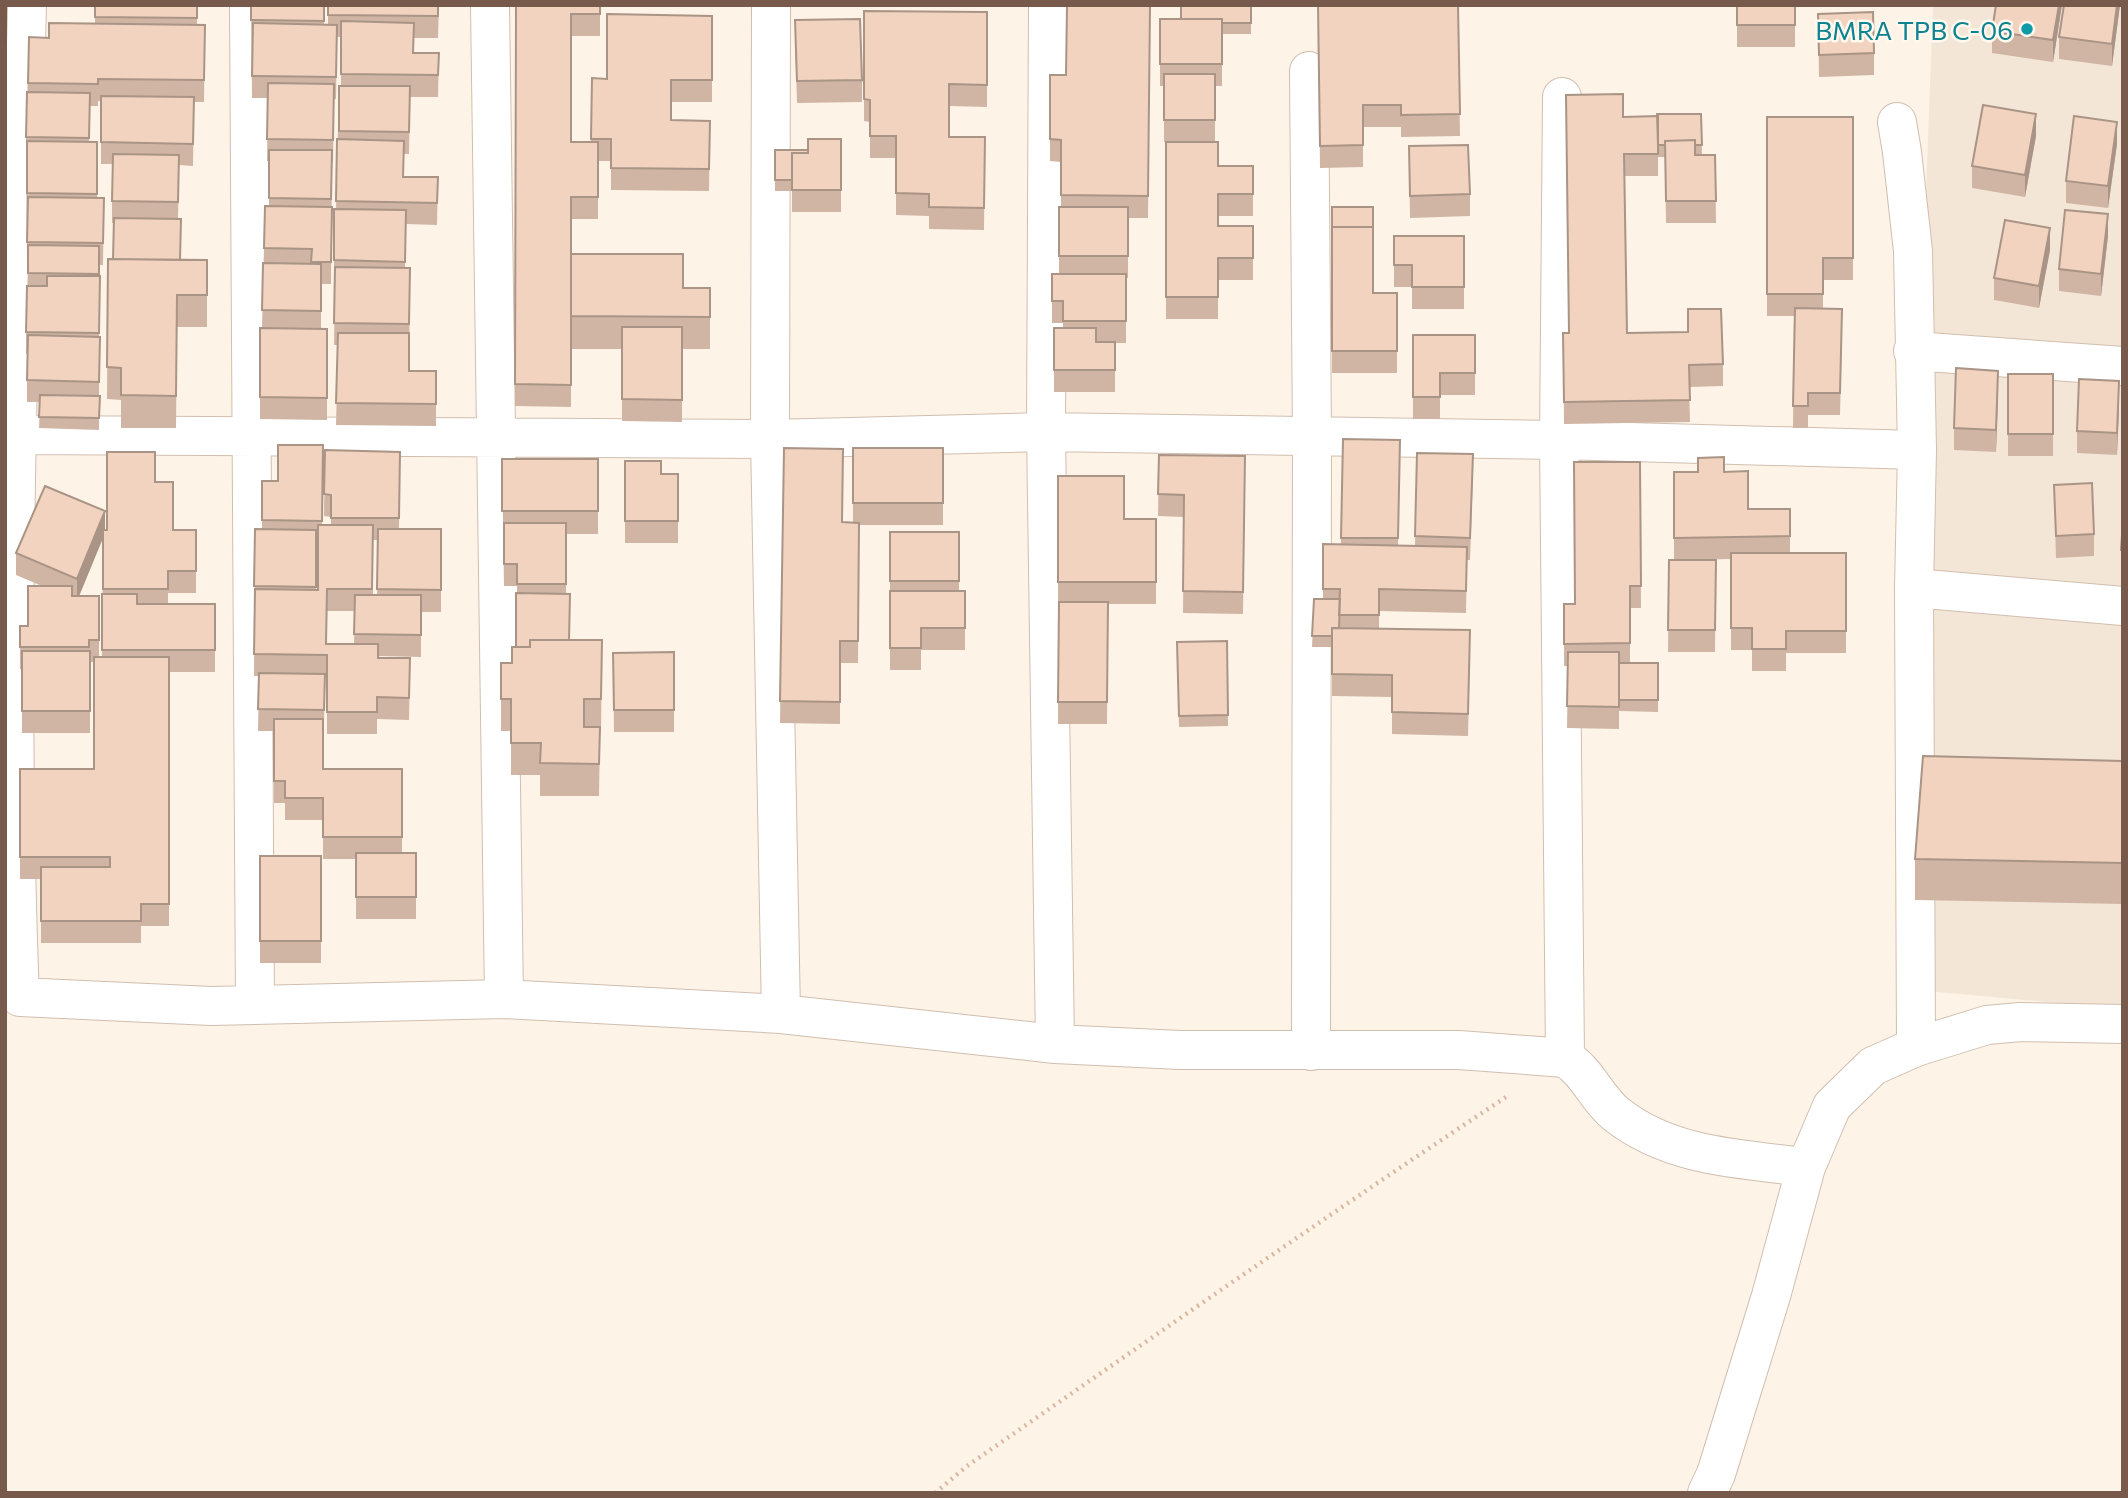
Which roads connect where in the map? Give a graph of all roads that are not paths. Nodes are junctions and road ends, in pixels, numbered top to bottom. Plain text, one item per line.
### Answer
1 (27, 5) edge
2 (249, 5) edge
3 (490, 5) edge
4 (771, 5) edge
5 (1048, 5) edge
6 (1309, 71) dead end
7 (1562, 97) dead end
8 (1897, 122) dead end
9 (1913, 351) junction
10 (2123, 366) edge
11 (1046, 432) junction
12 (16, 435) junction
13 (251, 437) junction
14 (1311, 437) junction
15 (496, 439) junction
16 (770, 439) junction
17 (1559, 440) junction
18 (1917, 450) junction
19 (1914, 588) junction
20 (2123, 606) edge
21 (13, 997) edge
22 (504, 999) junction
23 (255, 1005) junction
24 (781, 1014) junction
25 (2123, 1024) edge
26 (1055, 1044) junction
27 (1916, 1046) junction
28 (1311, 1051) junction
29 (1565, 1058) junction
30 (1806, 1167) junction
31 (1707, 1493) edge

1 - 12 street
2 - 13 street
3 - 15 street
4 - 16 street
5 - 11 street
6 - 14 street
7 - 17 street
8 - 9 street
9 - 10 street
9 - 18 street
11 - 14 street
11 - 16 street
11 - 26 street
12 - 13 street
12 - 21 street
13 - 15 street
13 - 23 street
14 - 17 street
14 - 28 street
15 - 16 street
15 - 22 street
16 - 24 street
17 - 18 street
17 - 29 street
18 - 19 street
19 - 20 street
19 - 27 street
21 - 23 street
22 - 23 street
22 - 24 street
24 - 26 street
25 - 27 street
26 - 28 street
27 - 30 street
28 - 29 street
29 - 30 street
30 - 31 street

